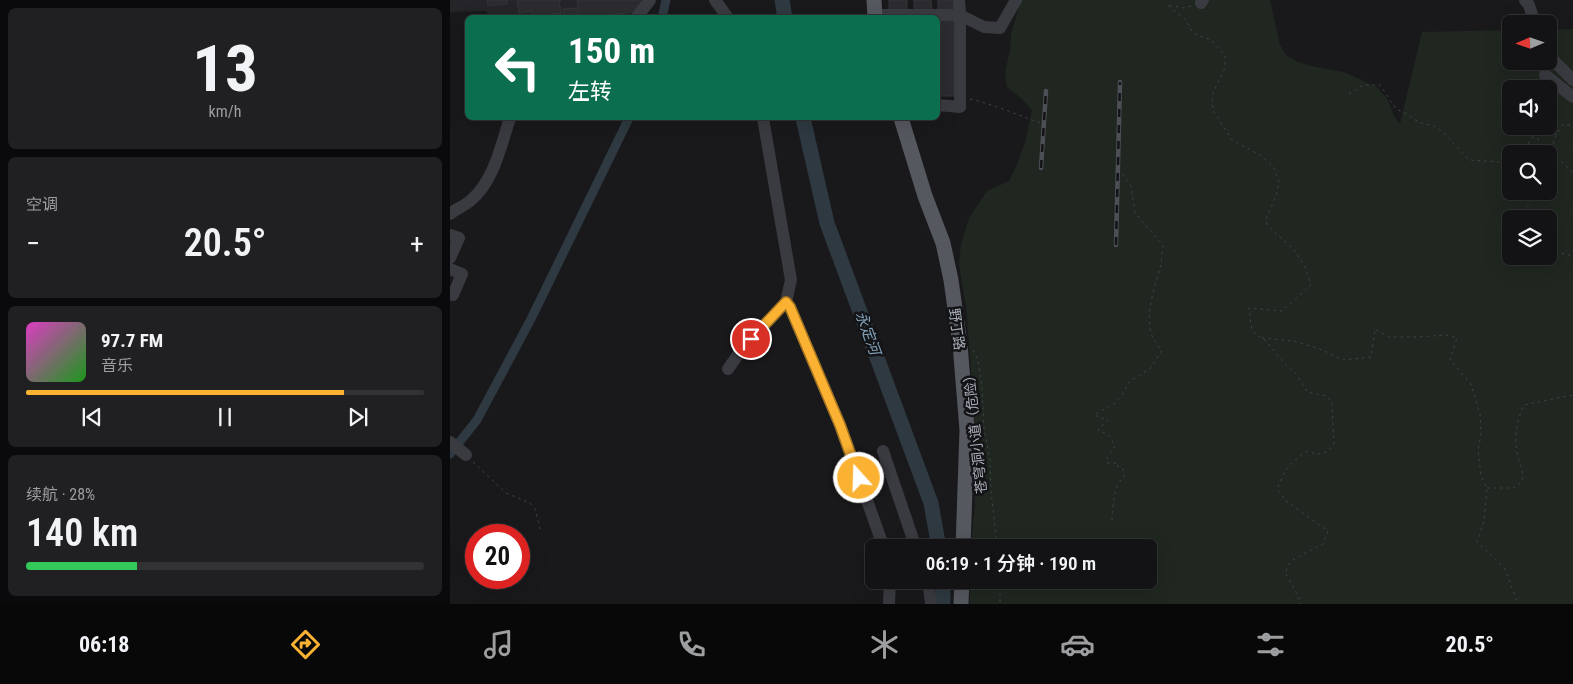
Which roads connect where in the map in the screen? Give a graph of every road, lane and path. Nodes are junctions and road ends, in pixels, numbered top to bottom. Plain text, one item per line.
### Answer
1 (650, 0) edge
2 (715, 0) edge
3 (959, 0) edge
4 (1016, 0) edge
5 (1525, 0) edge
6 (1202, 2) edge
7 (874, 11) edge
8 (638, 15) edge
9 (726, 15) edge
10 (960, 15) junction
11 (1532, 15) edge
12 (1558, 65) edge
13 (1545, 75) dead end
14 (1573, 80) edge
15 (1349, 94) dead end
16 (960, 96) junction
17 (1573, 98) edge
18 (940, 105) edge
19 (509, 120) edge
20 (763, 120) edge
21 (902, 120) edge
22 (1044, 124) dead end
23 (1573, 125) edge
24 (1557, 133) edge
25 (1556, 135) edge
26 (1528, 145) edge
27 (1540, 145) edge
28 (1554, 145) edge
29 (1557, 157) edge
30 (1502, 163) edge
31 (1122, 173) dead end
32 (1573, 173) edge
33 (450, 214) edge
34 (450, 235) edge
35 (1557, 252) edge
36 (1573, 256) edge
37 (450, 258) edge
38 (450, 269) edge
39 (450, 294) edge
40 (786, 302) junction
41 (1262, 338) junction
42 (969, 344) dead end
43 (728, 369) dead end
44 (1573, 395) edge
45 (450, 442) edge
46 (883, 451) dead end
47 (466, 455) joint
48 (1487, 488) junction
49 (1112, 520) dead end
50 (541, 532) dead end
51 (881, 539) edge
52 (913, 539) edge
53 (963, 539) edge
54 (996, 539) edge
55 (890, 589) edge
56 (929, 589) edge
57 (962, 589) edge
58 (1000, 589) edge
59 (889, 604) edge
60 (931, 604) edge
61 (961, 604) edge
62 (1000, 604) edge
63 (1300, 604) edge
64 (1518, 604) edge

1 - 8 street
2 - 9 street
3 - 10 street
4 - 10 street
5 - 11 street
6 - 41 path
7 - 10 street
10 - 16 street
12 - 14 street
13 - 17 street
15 - 30 path
16 - 18 street
16 - 22 path
19 - 33 street
20 - 40 street
21 - 53 main road, 野丁路
23 - 24 path
25 - 28 path
26 - 27 path
29 - 32 path
31 - 49 path
34 - 37 street
35 - 36 path
38 - 39 street
40 - 43 street
40 - 51 street
41 - 48 path
41 - 63 path
42 - 54 path, 苍穹洞小道（危险）
44 - 48 path
45 - 47 street
46 - 52 street
47 - 50 path
48 - 64 path
55 - 59 street
56 - 60 street
57 - 61 main road
58 - 62 path

